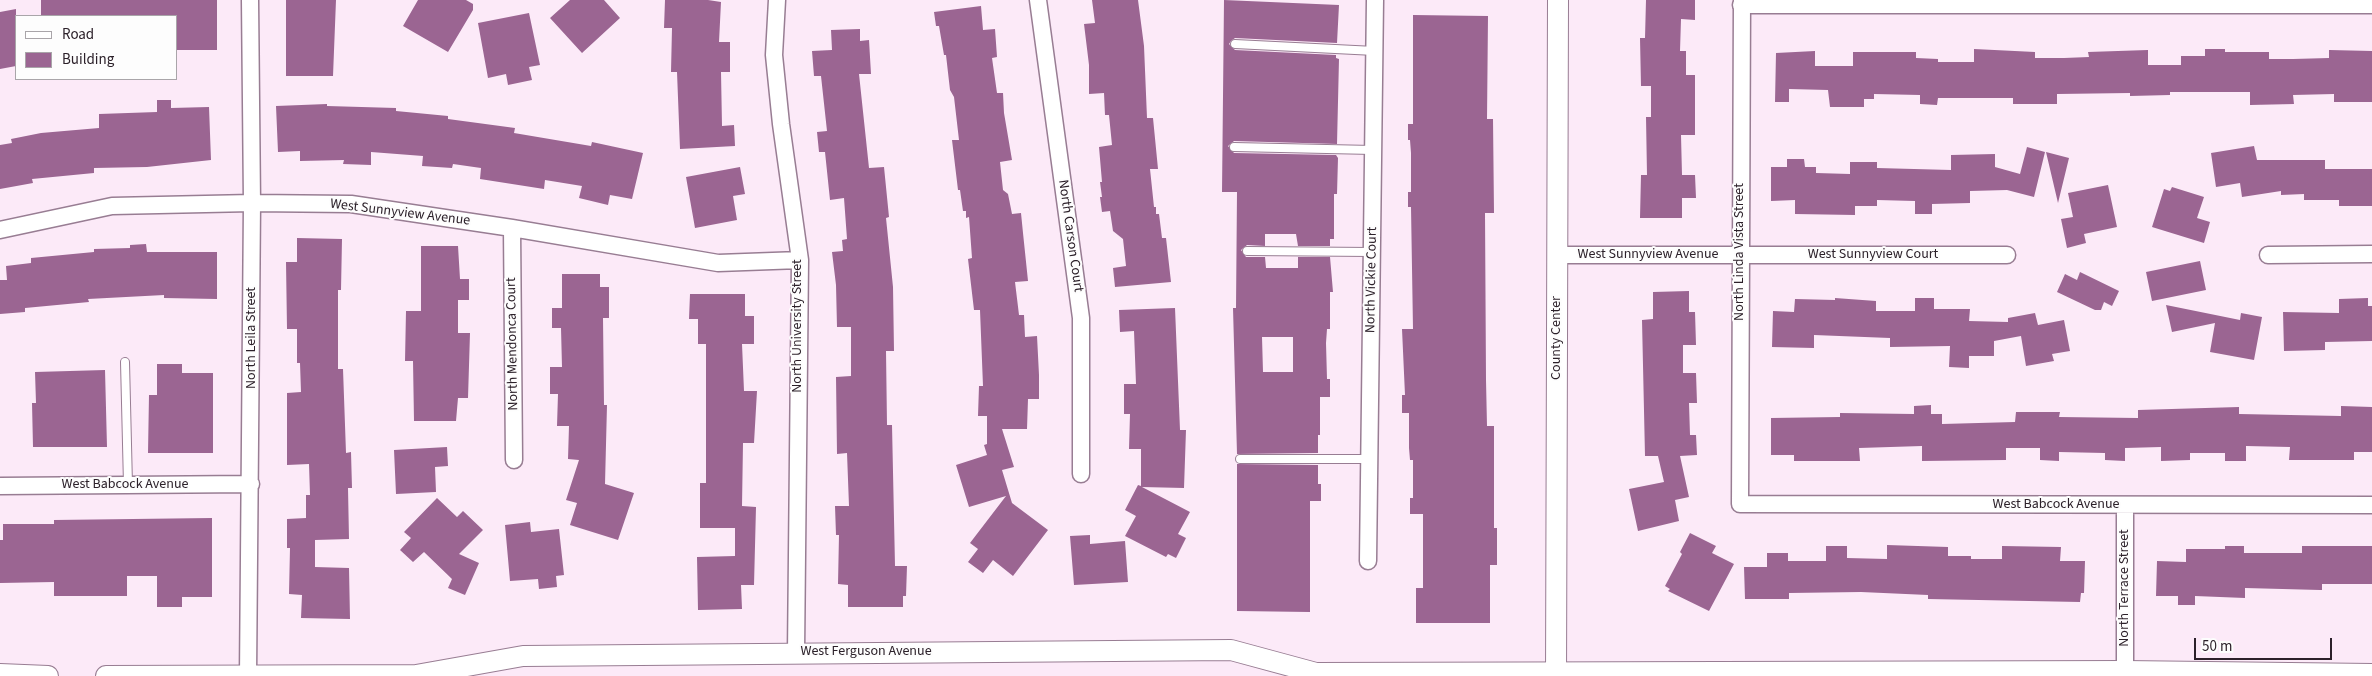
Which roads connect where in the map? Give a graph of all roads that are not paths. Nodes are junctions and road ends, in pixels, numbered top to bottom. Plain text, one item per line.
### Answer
1 (250, 0) edge
2 (777, 0) edge
3 (1038, 0) edge
4 (1375, 0) edge
5 (1558, 0) edge
6 (1741, 3) edge
7 (2372, 5) edge
8 (1235, 44) dead end
9 (1375, 51) junction
10 (1234, 147) dead end
11 (1373, 150) junction
12 (252, 203) junction
13 (512, 228) junction
14 (0, 230) edge
15 (1247, 251) dead end
16 (1372, 252) junction
17 (1740, 254) junction
18 (2372, 254) edge
19 (1557, 255) junction
20 (2007, 255) dead end
21 (2268, 255) dead end
22 (800, 260) junction
23 (125, 362) dead end
24 (1240, 459) dead end
25 (1369, 459) junction
26 (514, 460) dead end
27 (1081, 474) dead end
28 (251, 484) junction
29 (128, 485) junction
30 (0, 486) edge
31 (1740, 504) joint
32 (2124, 505) junction
33 (2372, 506) edge
34 (1368, 561) dead end
35 (796, 653) junction
36 (2124, 671) junction
37 (0, 674) edge
38 (1309, 674) edge
39 (2372, 674) edge
40 (1556, 675) edge
41 (48, 676) edge
42 (106, 676) edge
43 (153, 676) edge
44 (248, 676) edge
45 (302, 676) edge
46 (418, 676) edge

1 - 12 street, North Leila Street
2 - 22 street, North University Street
3 - 27 street, North Carson Court
4 - 9 street, North Vickie Court
5 - 19 street, County Center
6 - 7 street
6 - 17 street, North Linda Vista Street
8 - 9 lane
9 - 11 street, North Vickie Court
10 - 11 lane
11 - 16 street, North Vickie Court
12 - 13 street, West Sunnyview Avenue
12 - 14 street, West Sunnyview Avenue
12 - 28 street, North Leila Street
13 - 22 street, West Sunnyview Avenue
13 - 26 street, North Mendonca Court
15 - 16 lane
16 - 25 street, North Vickie Court
17 - 19 street, West Sunnyview Avenue
17 - 20 street, West Sunnyview Court
17 - 31 street, North Linda Vista Street
18 - 21 street
19 - 40 street, County Center
22 - 35 street, North University Street
23 - 29 lane
24 - 25 lane
25 - 34 street, North Vickie Court
28 - 29 street, West Babcock Avenue
28 - 44 street, North Leila Street
29 - 30 street, West Babcock Avenue
31 - 32 street, West Babcock Avenue
32 - 33 street, West Babcock Avenue
32 - 36 street, North Terrace Street
35 - 38 street, West Ferguson Avenue
35 - 46 street, West Ferguson Avenue
36 - 39 street, West Ferguson Avenue
36 - 40 street, West Ferguson Avenue
37 - 41 street
38 - 40 street, West Ferguson Avenue
42 - 43 street, West Ferguson Avenue
43 - 44 street, West Ferguson Avenue
44 - 45 street, West Ferguson Avenue
45 - 46 street, West Ferguson Avenue

